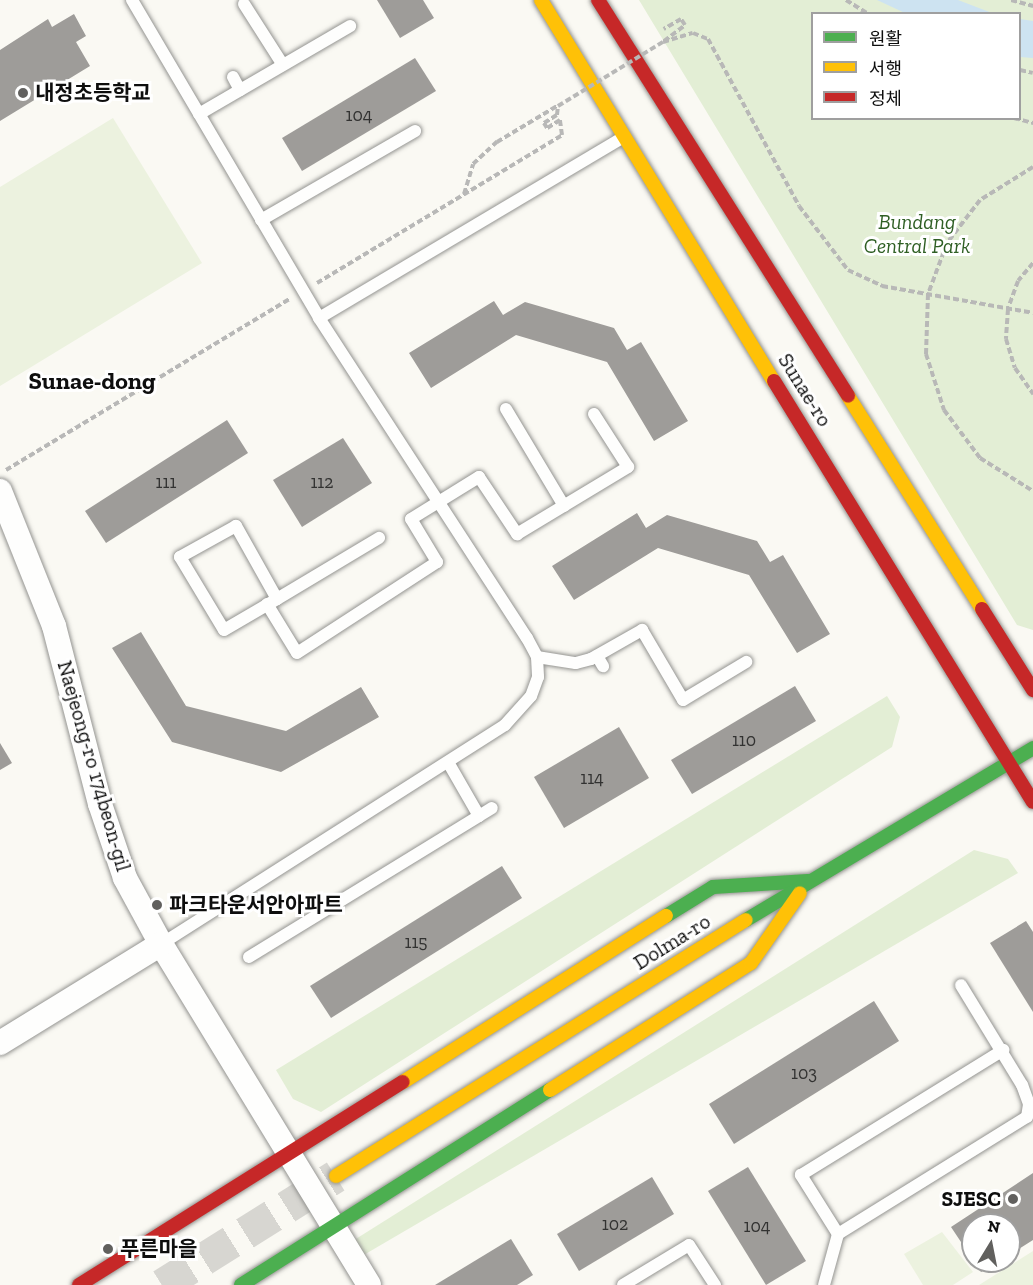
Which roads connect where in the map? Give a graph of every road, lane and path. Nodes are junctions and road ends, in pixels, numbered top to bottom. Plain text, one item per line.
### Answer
1 (132, 0) edge
2 (541, 0) edge
3 (597, 0) edge
4 (846, 0) edge
5 (1011, 0) edge
6 (244, 4) dead end
7 (1033, 6) edge
8 (865, 12) edge
9 (350, 26) dead end
10 (664, 29) dead end
11 (663, 42) junction
12 (283, 65) junction
13 (233, 77) dead end
14 (240, 90) junction
15 (558, 106) junction
16 (199, 114) junction
17 (560, 120) dead end
18 (415, 131) dead end
19 (625, 137) junction
20 (1033, 167) edge
21 (464, 194) dead end
22 (261, 220) junction
23 (1033, 263) edge
24 (928, 294) junction
25 (1008, 309) junction
26 (1033, 313) edge
27 (319, 318) junction
28 (1033, 394) edge
29 (506, 409) dead end
30 (594, 414) dead end
31 (0, 491) edge
32 (1033, 491) edge
33 (437, 502) junction
34 (564, 506) junction
35 (379, 538) dead end
36 (272, 602) junction
37 (537, 657) junction
38 (746, 662) dead end
39 (1033, 690) edge
40 (1033, 748) edge
41 (448, 762) junction
42 (1009, 762) junction
43 (1033, 802) edge
44 (492, 808) dead end
45 (479, 816) junction
46 (808, 881) junction
47 (161, 944) junction
48 (249, 957) dead end
49 (961, 985) dead end
50 (0, 1043) edge
51 (1003, 1050) junction
52 (289, 1152) junction
53 (336, 1176) tunnel mouth
54 (335, 1227) junction
55 (838, 1234) junction
56 (79, 1285) edge
57 (241, 1285) edge
58 (369, 1285) edge
59 (624, 1285) edge
60 (715, 1285) edge
61 (824, 1285) edge

1 - 16 lane
2 - 19 main road, Sunae-ro
3 - 39 main road, Sunae-ro
4 - 8 path
5 - 7 path
6 - 12 lane
9 - 12 lane
10 - 11 path
11 - 15 path, bridge
11 - 24 path
12 - 14 lane
13 - 14 lane
14 - 16 lane
15 - 17 path
15 - 21 path
16 - 22 lane
18 - 22 lane
19 - 27 lane
19 - 42 main road, Sunae-ro
20 - 24 path
22 - 27 lane
23 - 25 path
24 - 25 path
24 - 32 path
25 - 26 path
25 - 28 path
27 - 33 lane
29 - 34 lane
30 - 34 lane
31 - 47 street, Naejeong-ro 174beon-gil
33 - 34 lane
33 - 36 lane
33 - 37 lane
35 - 36 lane
36 - 36 lane
37 - 38 lane
37 - 41 lane
40 - 42 main road, Dolma-ro
41 - 45 lane
41 - 47 lane
42 - 43 main road, Sunae-ro
42 - 46 main road, Dolma-ro
44 - 45 lane
45 - 48 lane
46 - 52 main road
46 - 53 main road, Dolma-ro
46 - 54 main road
47 - 50 street
47 - 52 street, Naejeong-ro 174beon-gil
49 - 51 lane
51 - 55 lane
51 - 55 lane
52 - 54 street, Naejeong-ro 174beon-gil
52 - 56 main road
54 - 57 main road
54 - 58 street, Naejeong-ro 174beon-gil
55 - 61 lane
59 - 60 lane

